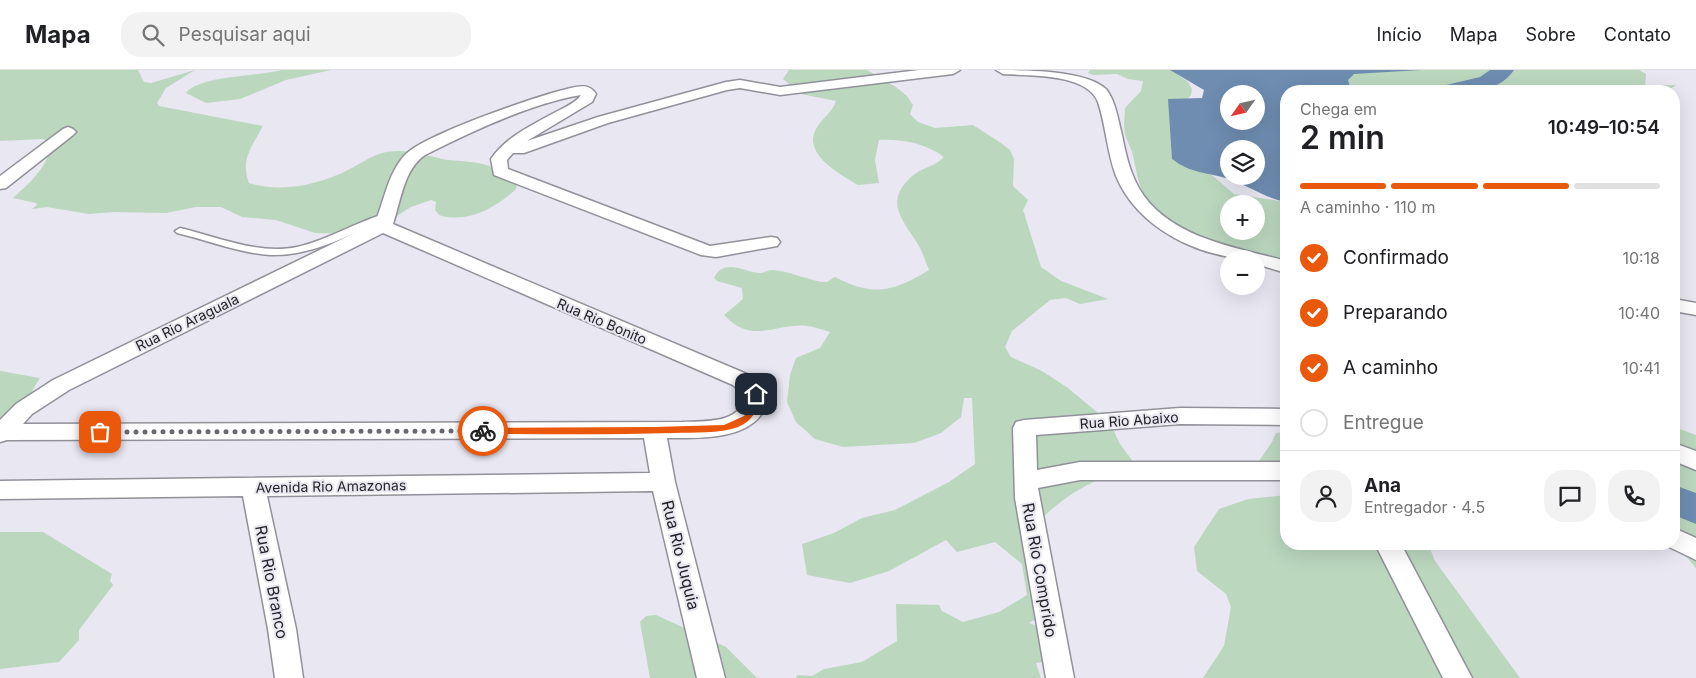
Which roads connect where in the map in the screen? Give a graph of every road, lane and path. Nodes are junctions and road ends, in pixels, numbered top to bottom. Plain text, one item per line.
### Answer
1 (953, 70) edge
2 (1003, 70) edge
3 (68, 132) dead end
4 (506, 152) junction
5 (0, 163) edge
6 (28, 163) junction
7 (0, 184) edge
8 (385, 221) junction
9 (180, 231) dead end
10 (771, 242) dead end
11 (1280, 265) edge
12 (1680, 307) edge
13 (1696, 309) edge
14 (1280, 417) edge
15 (654, 430) junction
16 (1, 433) edge
17 (1680, 454) edge
18 (1696, 461) edge
19 (1280, 471) edge
20 (1036, 478) junction
21 (663, 482) junction
22 (253, 486) junction
23 (0, 490) edge
24 (1680, 541) edge
25 (1391, 550) edge
26 (1696, 550) edge
27 (289, 678) edge
28 (711, 678) edge
29 (1060, 678) edge
30 (1458, 678) edge

1 - 4 street
2 - 11 street
3 - 6 street
4 - 8 street
4 - 10 street
5 - 6 street
6 - 7 street
8 - 9 lane
8 - 15 street, Rua Rio Bonito
8 - 16 street, Rua Rio Araguala
12 - 13 street
14 - 20 street, Rua Rio Abaixo
15 - 16 street
15 - 21 street, Rua Rio Juquia
17 - 18 street
19 - 20 street
20 - 29 street, Rua Rio Comprido
21 - 22 street, Avenida Rio Amazonas
21 - 28 street, Rua Rio Juquia
22 - 23 street, Avenida Rio Amazonas
22 - 27 street, Rua Rio Branco
24 - 26 street
25 - 30 street

